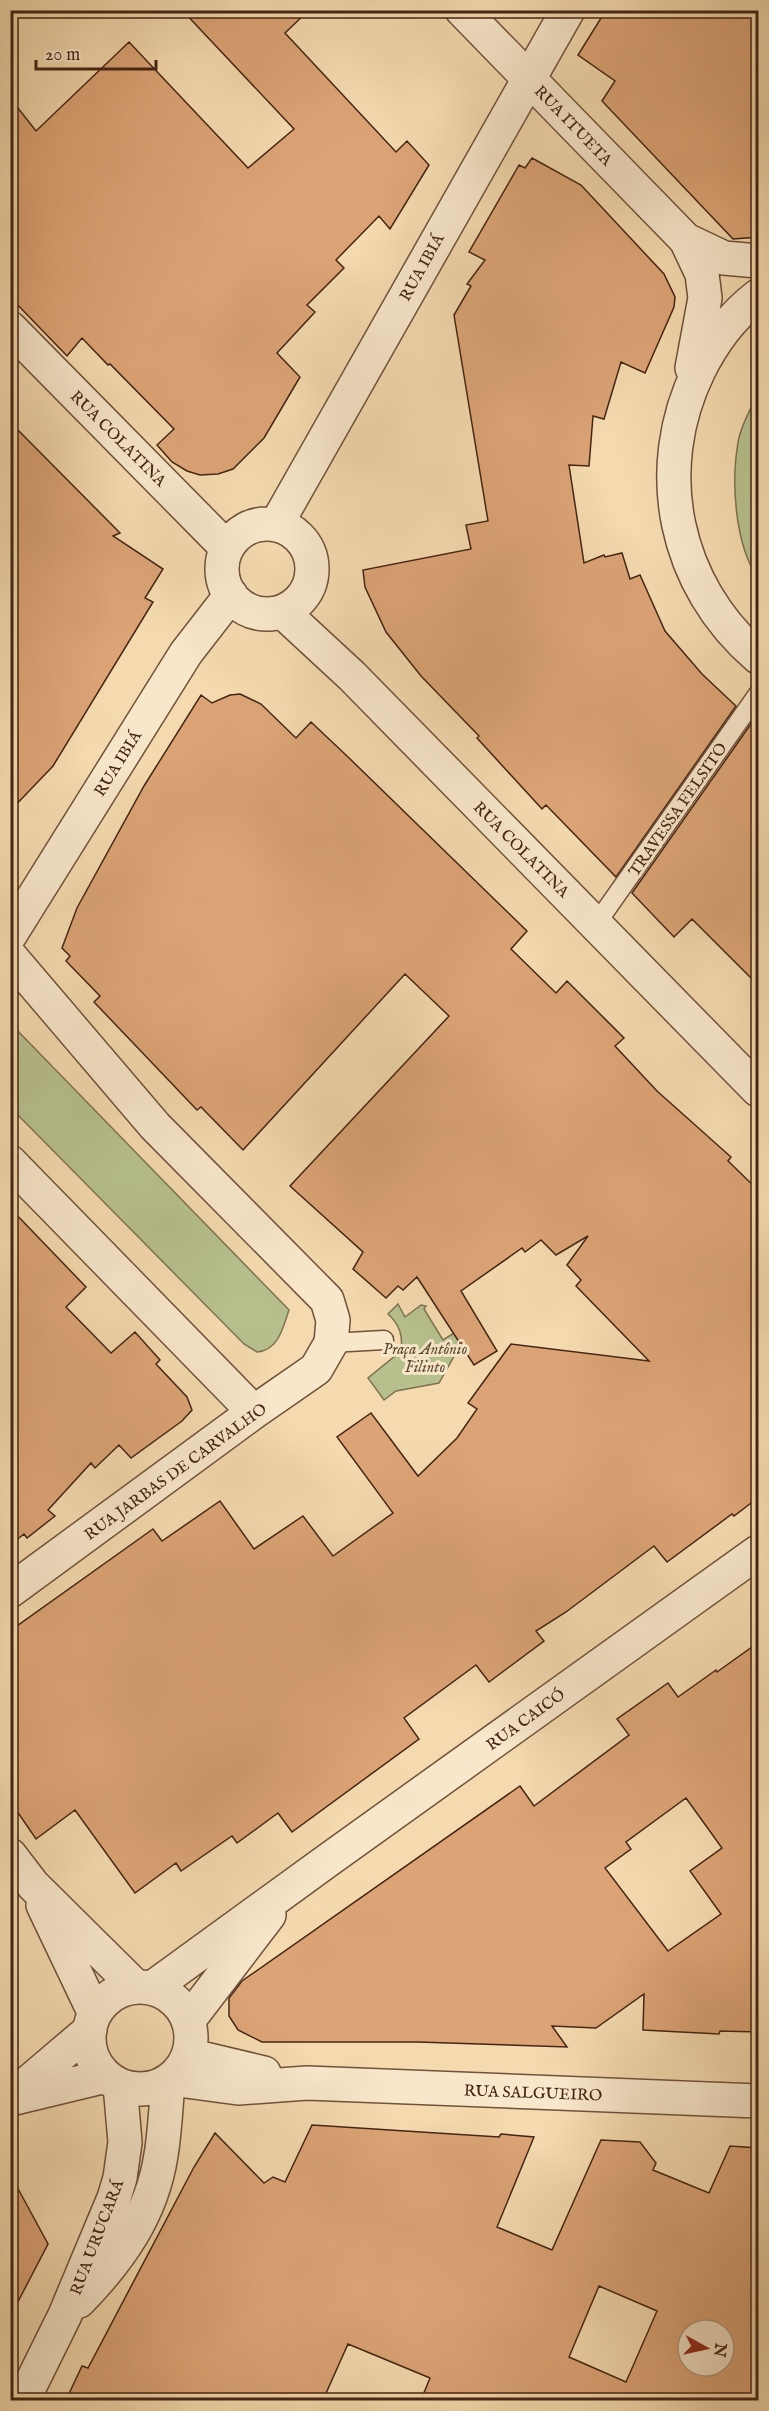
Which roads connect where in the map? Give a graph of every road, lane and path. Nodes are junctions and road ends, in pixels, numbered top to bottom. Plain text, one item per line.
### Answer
1 (462, 10) edge
2 (568, 10) edge
3 (528, 78) junction
4 (686, 240) junction
5 (759, 261) edge
6 (759, 296) edge
7 (10, 328) edge
8 (687, 398) junction
9 (276, 525) junction
10 (226, 548) junction
11 (231, 595) junction
12 (285, 611) junction
13 (759, 657) edge
14 (759, 694) edge
15 (596, 924) junction
16 (10, 935) edge
17 (10, 956) edge
18 (759, 1090) edge
19 (10, 1162) edge
20 (384, 1340) dead end
21 (332, 1343) junction
22 (254, 1412) junction
23 (759, 1552) edge
24 (10, 1591) edge
25 (10, 1856) edge
26 (33, 1885) junction
27 (292, 1886) junction
28 (144, 1988) junction
29 (188, 2021) junction
30 (92, 2022) junction
31 (176, 2072) junction
32 (113, 2081) junction
33 (10, 2099) edge
34 (759, 2101) edge
35 (65, 2315) junction
36 (23, 2400) edge

1 - 3 street, RUA ITUETA
2 - 3 street, RUA IBIÁ
3 - 4 street, RUA ITUETA
3 - 9 street, RUA IBIÁ
4 - 5 street, RUA ITUETA
4 - 8 street, RUA ITUETA
6 - 8 street
7 - 10 street, RUA COLATINA
8 - 13 street
9 - 10 street
9 - 12 street
10 - 11 street
11 - 12 street
11 - 16 street, RUA IBIÁ
12 - 15 street, RUA COLATINA
14 - 15 lane, TRAVESSA FELSITO
15 - 18 street, RUA COLATINA
17 - 21 street
19 - 22 street
20 - 21 lane
21 - 22 street, RUA JARBAS DE CARVALHO
22 - 24 street, RUA JARBAS DE CARVALHO
23 - 27 street, RUA CAICÓ
25 - 26 street
26 - 28 street
26 - 30 street
27 - 28 street, RUA CAICÓ
27 - 29 street, RUA CAICÓ
28 - 29 street
28 - 30 street
29 - 31 street
30 - 32 street
30 - 33 street
31 - 32 street
31 - 34 street, RUA SALGUEIRO
31 - 35 street, RUA URUCARÁ
32 - 33 street
32 - 35 street, RUA URUCARÁ
35 - 36 street, RUA URUCARÁ

